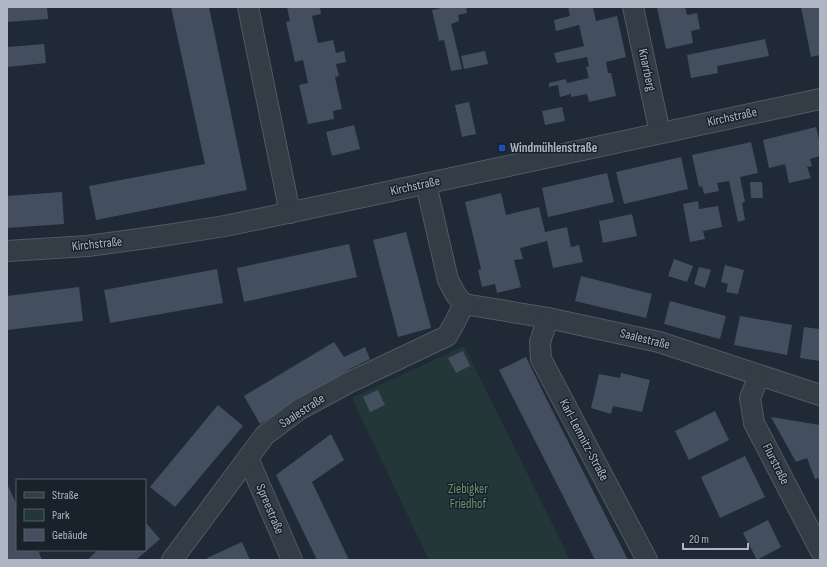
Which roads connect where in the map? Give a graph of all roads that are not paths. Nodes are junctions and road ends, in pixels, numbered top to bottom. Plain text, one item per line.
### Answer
1 (248, 7) edge
2 (633, 7) edge
3 (820, 99) edge
4 (660, 133) junction
5 (426, 184) junction
6 (290, 212) junction
7 (7, 251) edge
8 (464, 304) junction
9 (548, 318) junction
10 (759, 376) junction
11 (820, 395) edge
12 (248, 458) junction
13 (820, 550) edge
14 (172, 560) edge
15 (292, 560) edge
16 (647, 560) edge

1 - 6 street
2 - 4 street, Knarrberg
3 - 4 street, Kirchstraße
4 - 5 street, Kirchstraße
5 - 6 street, Kirchstraße
5 - 8 street
6 - 7 street, Kirchstraße
8 - 9 street, Saalestraße
8 - 12 street, Saalestraße
9 - 10 street, Saalestraße
9 - 16 street, Karl-Lemnitz-Straße
10 - 11 street, Saalestraße
10 - 13 street, Flurstraße
12 - 14 street, Saalestraße
12 - 15 street, Spreestraße

